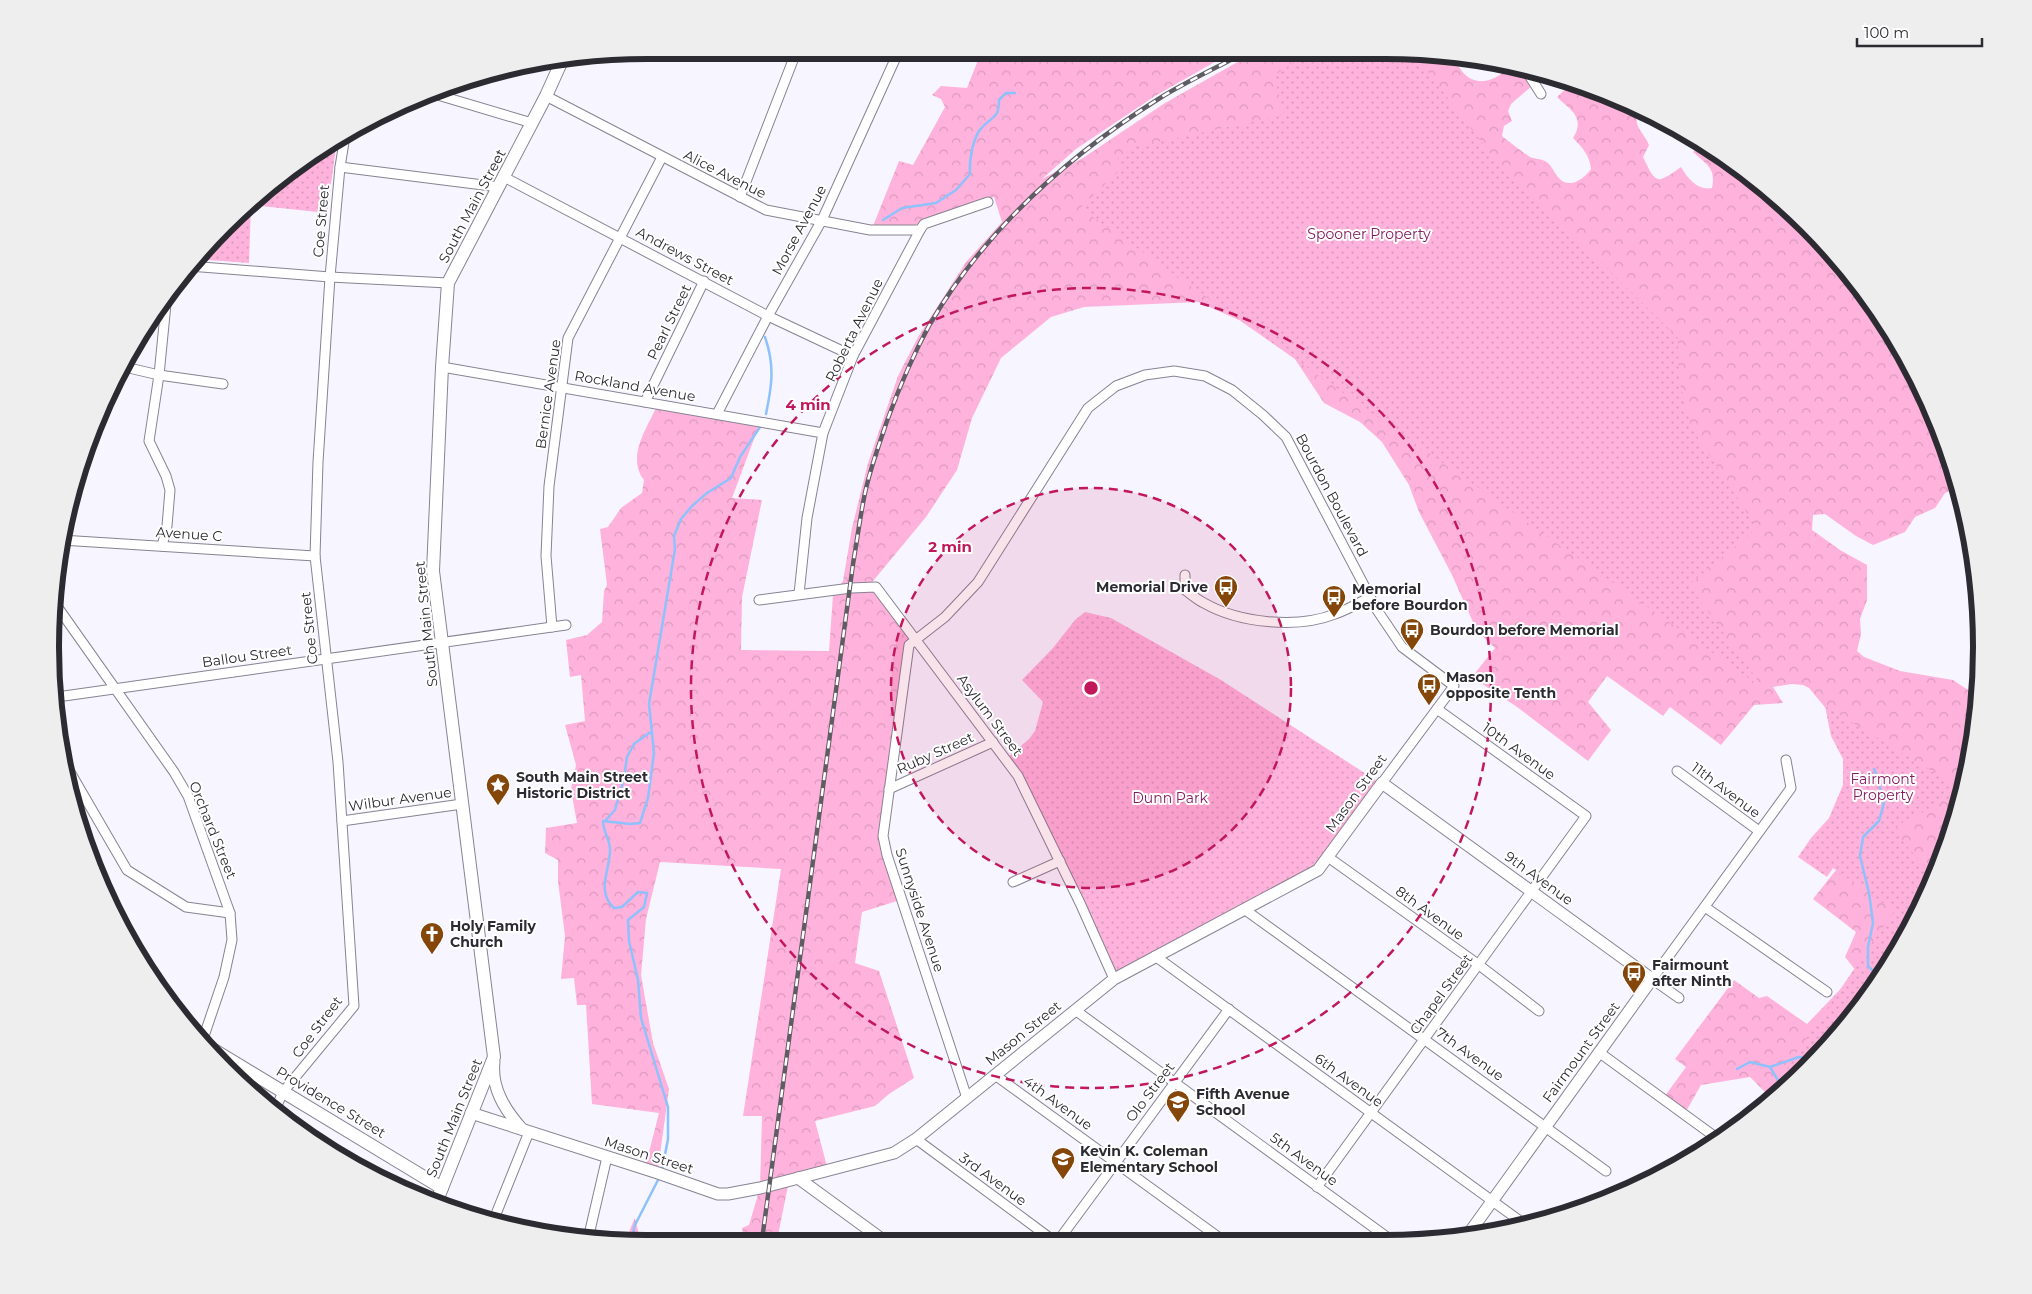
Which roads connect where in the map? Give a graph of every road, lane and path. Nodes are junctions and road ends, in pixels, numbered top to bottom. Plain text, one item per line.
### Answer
1 (793, 59) edge
2 (895, 59) edge
3 (561, 65) edge
4 (1530, 77) edge
5 (1541, 94) dead end
6 (442, 96) edge
7 (546, 96) junction
8 (532, 123) junction
9 (344, 144) edge
10 (662, 157) junction
11 (340, 167) junction
12 (501, 182) junction
13 (740, 197) junction
14 (988, 202) dead end
15 (822, 220) junction
16 (920, 230) junction
17 (620, 238) junction
18 (199, 267) edge
19 (330, 277) junction
20 (704, 281) junction
21 (448, 283) junction
22 (165, 310) edge
23 (768, 316) junction
24 (853, 356) junction
25 (442, 367) junction
26 (130, 368) edge
27 (158, 375) junction
28 (223, 384) dead end
29 (561, 387) junction
30 (644, 402) junction
31 (717, 414) junction
32 (823, 433) junction
33 (69, 541) edge
34 (162, 546) junction
35 (315, 556) junction
36 (1185, 574) dead end
37 (799, 594) junction
38 (1370, 598) junction
39 (758, 600) dead end
40 (60, 610) edge
41 (566, 625) dead end
42 (552, 627) junction
43 (916, 640) junction
44 (441, 642) junction
45 (326, 658) junction
46 (1454, 686) joint
47 (116, 688) junction
48 (61, 696) edge
49 (1437, 709) junction
50 (993, 742) junction
51 (1786, 760) dead end
52 (1677, 771) dead end
53 (74, 779) edge
54 (1382, 783) junction
55 (889, 788) junction
56 (462, 804) junction
57 (1586, 816) joint
58 (342, 821) junction
59 (1759, 832) junction
60 (1328, 857) junction
61 (1060, 861) junction
62 (1013, 882) dead end
63 (1533, 891) junction
64 (1705, 907) junction
65 (1244, 909) junction
66 (230, 913) junction
67 (1156, 956) junction
68 (1479, 965) junction
69 (1114, 978) junction
70 (1652, 979) junction
71 (1827, 992) dead end
72 (1679, 998) dead end
73 (1230, 1009) junction
74 (1074, 1010) junction
75 (1539, 1011) dead end
76 (205, 1035) edge
77 (1426, 1039) junction
78 (1600, 1053) junction
79 (225, 1056) edge
80 (494, 1057) junction
81 (995, 1075) junction
82 (1175, 1082) junction
83 (283, 1092) junction
84 (967, 1098) junction
85 (277, 1104) edge
86 (471, 1113) junction
87 (1371, 1113) junction
88 (1546, 1126) junction
89 (526, 1130) junction
90 (1713, 1135) edge
91 (916, 1139) junction
92 (607, 1157) junction
93 (1116, 1162) junction
94 (1606, 1171) dead end
95 (798, 1178) junction
96 (1317, 1187) junction
97 (442, 1188) junction
98 (439, 1196) edge
99 (1493, 1200) junction
100 (495, 1215) edge
101 (1518, 1220) edge
102 (1473, 1228) edge
103 (590, 1232) edge
104 (876, 1235) edge
105 (1046, 1235) edge
106 (1062, 1235) edge
107 (1215, 1235) edge
108 (1384, 1235) edge

1 - 13 street
2 - 15 street, Morse Avenue
3 - 7 main road, South Main Street
4 - 5 street
6 - 8 street
7 - 8 main road, South Main Street
7 - 10 street, Alice Avenue
8 - 12 main road, South Main Street
9 - 11 street, Coe Street
10 - 13 street, Alice Avenue
10 - 17 street, Bernice Avenue
11 - 12 street
11 - 19 street, Coe Street
12 - 17 street, Andrews Street
12 - 21 main road, South Main Street
13 - 15 street, Alice Avenue
14 - 16 street, Alice Avenue
15 - 16 street, Alice Avenue
15 - 23 street, Morse Avenue
16 - 24 street, Roberta Avenue
17 - 20 street, Andrews Street
17 - 29 street, Bernice Avenue
18 - 19 street
19 - 21 street
19 - 35 street, Coe Street
20 - 23 street, Andrews Street
20 - 30 street, Pearl Street
21 - 25 main road, South Main Street
22 - 27 street
23 - 24 street, Andrews Street
23 - 31 street, Morse Avenue
24 - 32 street, Roberta Avenue
25 - 29 street, Rockland Avenue
25 - 44 main road, South Main Street
26 - 27 street
27 - 28 street
27 - 34 street
29 - 30 street, Rockland Avenue
29 - 42 street, Bernice Avenue
30 - 31 street, Rockland Avenue
31 - 32 street, Rockland Avenue
32 - 37 street, Roberta Avenue
33 - 34 street, Avenue C
34 - 35 street, Avenue C
35 - 45 street, Coe Street
36 - 38 street
37 - 39 street, Asylum Street
37 - 43 street, Asylum Street
38 - 43 street, Bourdon Boulevard
38 - 46 street, Bourdon Boulevard
40 - 47 street, Orchard Street
41 - 42 street, Ballou Street
42 - 44 street, Ballou Street
43 - 50 street, Asylum Street
43 - 55 street, Sunnyside Avenue
44 - 45 street, Ballou Street
44 - 56 main road, South Main Street
45 - 47 street, Ballou Street
45 - 58 street, Coe Street
46 - 49 street, Mason Street
47 - 48 street, Ballou Street
47 - 66 street, Orchard Street
49 - 54 street, Mason Street
49 - 57 street, 10th Avenue
50 - 55 street, Ruby Street
50 - 61 street, Asylum Street
51 - 59 street, Fairmount Street
52 - 59 street, 11th Avenue
53 - 66 street
54 - 60 street, Mason Street
54 - 63 street, 9th Avenue
55 - 84 street, Sunnyside Avenue
56 - 58 street, Wilbur Avenue
56 - 80 main road, South Main Street
57 - 63 street, Chapel Street
58 - 83 street, Coe Street
59 - 64 street, Fairmount Street
60 - 65 street, Mason Street
60 - 68 street, 8th Avenue
61 - 62 street
61 - 69 street, Asylum Street
63 - 68 street, Chapel Street
63 - 70 street, 9th Avenue
64 - 70 street, Fairmount Street
64 - 71 street
65 - 67 street, Mason Street
65 - 77 street, 7th Avenue
66 - 76 street, Orchard Street
67 - 69 street, Mason Street
67 - 73 street, 6th Avenue
68 - 75 street, 8th Avenue
68 - 77 street, Chapel Street
69 - 74 street, Mason Street
70 - 72 street, 9th Avenue
70 - 78 street, Fairmount Street
73 - 82 street, Olo Street
73 - 87 street, 6th Avenue
74 - 81 street, Mason Street
74 - 82 street, 5th Avenue
77 - 87 street, Chapel Street
77 - 88 street, 7th Avenue
78 - 88 street, Fairmount Street
78 - 90 street
79 - 83 main road, Providence Street
80 - 86 main road, South Main Street
80 - 89 street
81 - 84 street, Mason Street
81 - 93 street, 4th Avenue
82 - 93 street, Olo Street
82 - 96 street, 5th Avenue
83 - 85 street, Coe Street
83 - 97 main road, Providence Street
84 - 91 street, Mason Street
86 - 89 street, Mason Street
86 - 97 main road, South Main Street
87 - 96 street, Chapel Street
87 - 99 street, 6th Avenue
88 - 94 street, 7th Avenue
88 - 99 street, Fairmount Street
89 - 92 street, Mason Street
89 - 100 street
91 - 95 street, Mason Street
91 - 105 street, 3rd Avenue
92 - 95 street, Mason Street
92 - 103 street
93 - 106 street, Olo Street
93 - 107 street, 4th Avenue
95 - 104 street
96 - 108 street, 5th Avenue
97 - 98 main road, South Main Street
99 - 101 street, 6th Avenue
99 - 102 street, Fairmount Street

